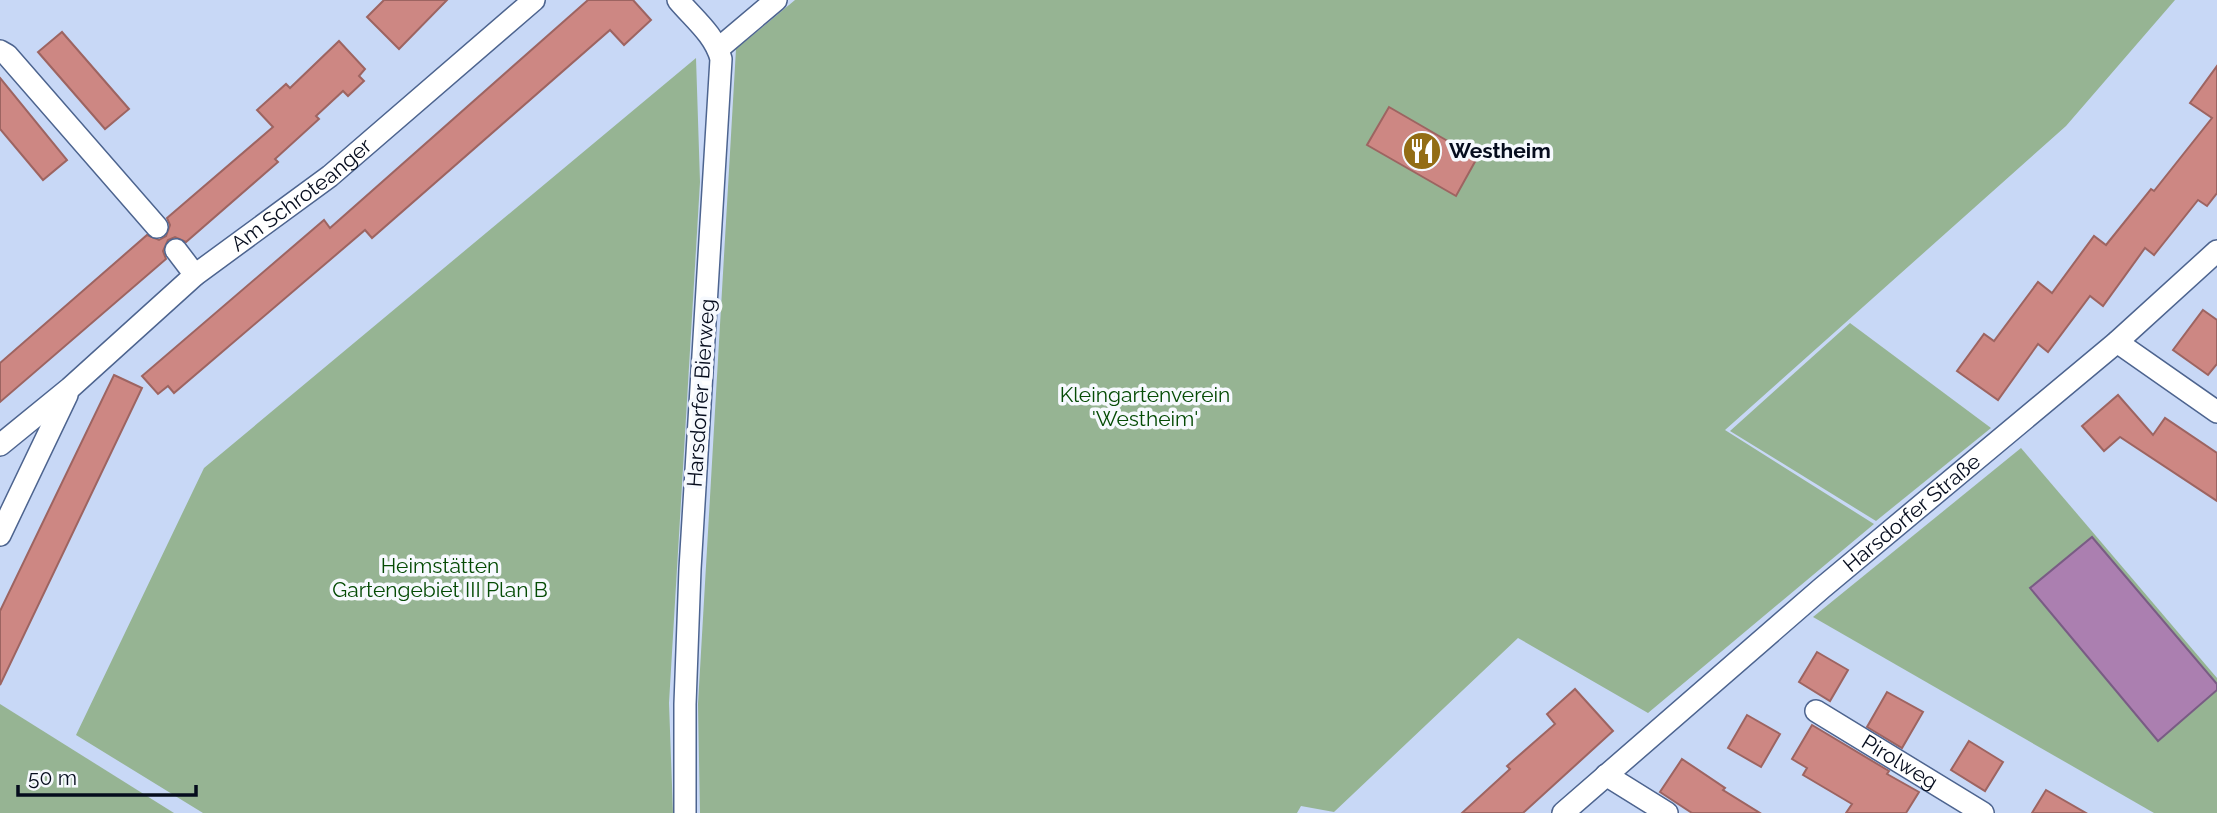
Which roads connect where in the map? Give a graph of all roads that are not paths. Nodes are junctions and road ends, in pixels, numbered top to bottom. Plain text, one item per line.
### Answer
1 (534, 0) edge
2 (678, 0) edge
3 (776, 0) edge
4 (718, 49) junction
5 (0, 51) edge
6 (157, 227) dead end
7 (176, 250) dead end
8 (2217, 251) edge
9 (195, 275) junction
10 (2117, 342) junction
11 (70, 388) junction
12 (2217, 412) edge
13 (0, 445) edge
14 (0, 535) edge
15 (1816, 711) dead end
16 (1606, 775) junction
17 (685, 813) edge
18 (1563, 813) edge
19 (1667, 813) edge
20 (1983, 813) edge

1 - 9 street, Am Schroteanger
2 - 4 street
3 - 4 street
4 - 17 street, Harsdorfer Bierweg
5 - 6 street
7 - 9 street
8 - 10 street, Harsdorfer Straße
9 - 11 street, Am Schroteanger
10 - 12 street
10 - 16 street, Harsdorfer Straße
11 - 13 street, Am Schroteanger
11 - 14 street, Am Schroteanger
15 - 20 street, Pirolweg
16 - 18 street, Harsdorfer Straße
16 - 19 street

